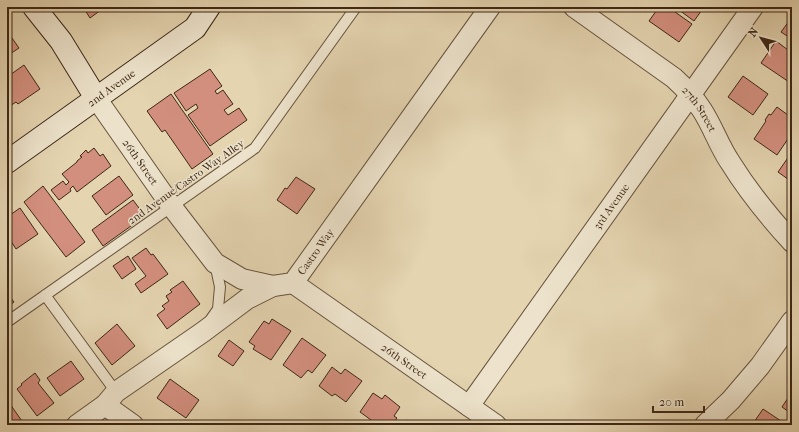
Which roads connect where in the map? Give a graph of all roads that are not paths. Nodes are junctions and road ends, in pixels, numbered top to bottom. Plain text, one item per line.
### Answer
1 (34, 7) edge
2 (209, 7) edge
3 (356, 7) edge
4 (490, 7) edge
5 (574, 7) edge
6 (752, 7) edge
7 (691, 94) junction
8 (96, 98) junction
9 (7, 162) edge
10 (172, 207) junction
11 (792, 242) edge
12 (215, 264) junction
13 (293, 283) junction
14 (273, 286) junction
15 (45, 295) junction
16 (792, 321) edge
17 (7, 322) edge
18 (203, 332) junction
19 (110, 398) junction
20 (469, 406) junction
21 (76, 425) edge
22 (133, 425) edge
23 (496, 425) edge
24 (705, 425) edge

1 - 8 street, 26th Street
2 - 8 street, 2nd Avenue
3 - 10 lane, 2nd Avenue/Castro Way Alley
4 - 13 street, Castro Way
5 - 7 street, 27th Street
6 - 7 street, 3rd Avenue
7 - 11 street, 27th Street
7 - 20 street, 3rd Avenue
8 - 9 street, 2nd Avenue
8 - 10 street, 26th Street
10 - 12 street, 26th Street
10 - 15 lane, 2nd Avenue/Castro Way Alley
12 - 14 street, 26th Street
12 - 18 lane
13 - 14 street, Castro Way
13 - 20 street, 26th Street
14 - 18 street, Castro Way
15 - 17 lane, 2nd Avenue/Castro Way Alley
15 - 19 lane
16 - 24 street
18 - 19 street, Castro Way
19 - 21 street, Castro Way
19 - 22 street
20 - 23 street, 26th Street

